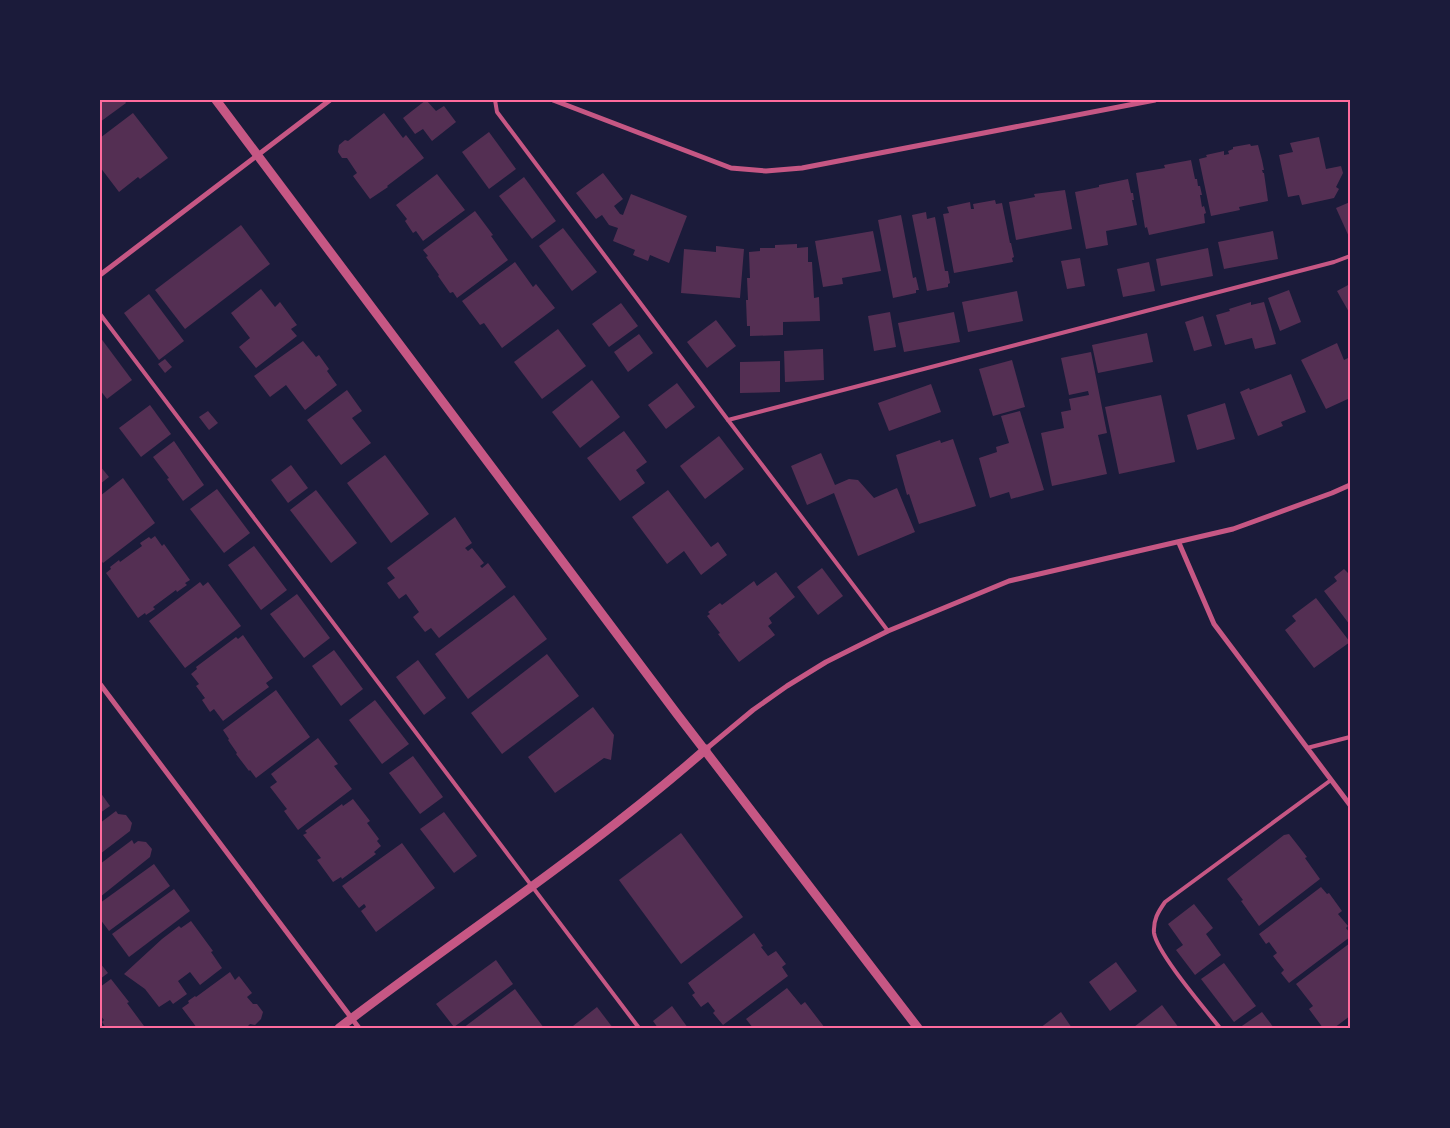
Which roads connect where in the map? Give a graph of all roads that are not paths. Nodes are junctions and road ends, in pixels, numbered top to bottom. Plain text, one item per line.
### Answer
1 (216, 100) edge
2 (330, 100) edge
3 (495, 100) edge
4 (553, 100) edge
5 (1155, 100) edge
6 (258, 156) junction
7 (1350, 256) edge
8 (100, 275) edge
9 (100, 314) edge
10 (728, 420) junction
11 (1350, 485) edge
12 (1179, 543) junction
13 (888, 631) junction
14 (100, 684) edge
15 (1350, 736) edge
16 (1307, 748) junction
17 (706, 750) junction
18 (1331, 780) junction
19 (1350, 805) edge
20 (532, 886) junction
21 (352, 1019) junction
22 (339, 1028) edge
23 (359, 1028) edge
24 (639, 1028) edge
25 (918, 1028) edge
26 (1220, 1028) edge

1 - 6 street
2 - 6 street
3 - 10 lane
4 - 5 street
6 - 8 street
6 - 17 street
7 - 10 lane
9 - 20 lane
10 - 13 lane
11 - 12 street
12 - 13 street
12 - 16 street
13 - 17 street
14 - 21 street
15 - 16 lane
16 - 18 street
17 - 20 street
17 - 25 street
18 - 19 street
18 - 26 lane
20 - 21 street
20 - 24 lane
21 - 22 street
21 - 23 street

